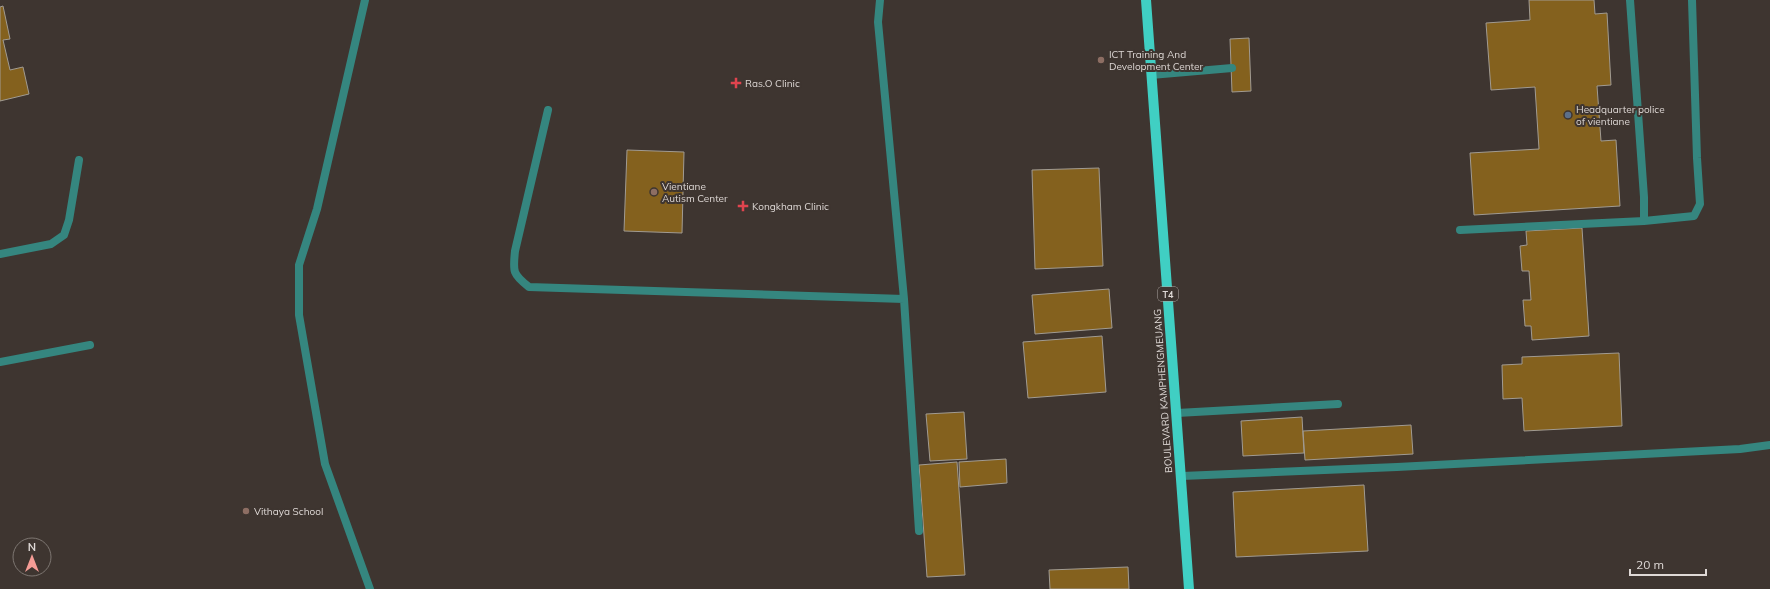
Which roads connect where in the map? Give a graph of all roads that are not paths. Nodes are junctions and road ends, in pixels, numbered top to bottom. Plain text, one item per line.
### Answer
1 (365, 0) edge
2 (880, 0) edge
3 (1146, 0) edge
4 (1630, 0) edge
5 (1692, 0) edge
6 (1232, 68) dead end
7 (1151, 75) junction
8 (548, 110) dead end
9 (79, 160) dead end
10 (1644, 221) junction
11 (1460, 230) dead end
12 (0, 254) edge
13 (904, 299) junction
14 (90, 345) dead end
15 (0, 362) edge
16 (1338, 404) dead end
17 (1177, 413) junction
18 (1770, 445) edge
19 (1182, 476) junction
20 (919, 531) dead end
21 (370, 589) edge
22 (1189, 589) edge

1 - 21 street
2 - 13 street
3 - 7 main road, BOULEVARD KAMPHENGMEUANG / T4
4 - 10 street
5 - 10 street
6 - 7 street
7 - 17 main road, BOULEVARD KAMPHENGMEUANG / T4
8 - 13 street
9 - 12 street
10 - 11 street
13 - 20 street
14 - 15 street
16 - 17 street
17 - 19 main road, BOULEVARD KAMPHENGMEUANG / T4
18 - 19 street
19 - 22 main road, BOULEVARD KAMPHENGMEUANG / T4

